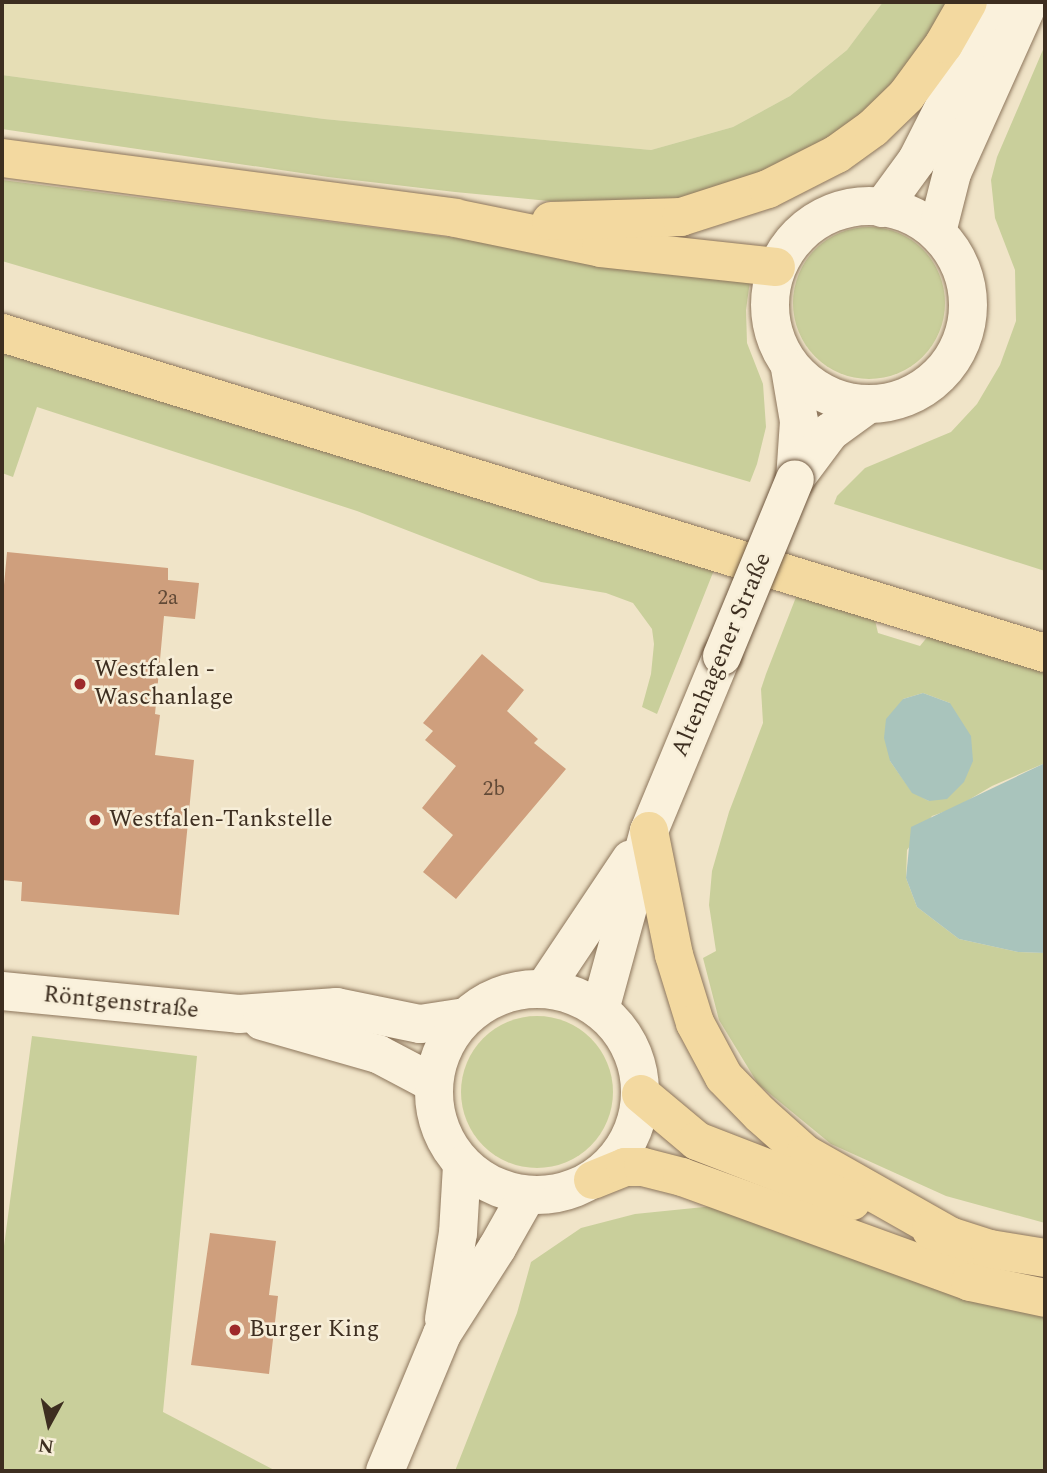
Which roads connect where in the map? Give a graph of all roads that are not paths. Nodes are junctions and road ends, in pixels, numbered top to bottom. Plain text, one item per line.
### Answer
1 (968, 2) edge
2 (997, 2) edge
3 (1029, 2) edge
4 (2, 158) edge
5 (881, 208) junction
6 (455, 218) junction
7 (937, 232) junction
8 (776, 267) junction
9 (2, 333) edge
10 (790, 368) junction
11 (867, 405) junction
12 (794, 479) junction
13 (1045, 653) edge
14 (649, 831) junction
15 (544, 989) junction
16 (2, 991) edge
17 (600, 1010) junction
18 (239, 1014) junction
19 (465, 1017) junction
20 (433, 1083) junction
21 (641, 1094) junction
22 (463, 1165) junction
23 (593, 1180) junction
24 (527, 1195) junction
25 (955, 1239) junction
26 (1045, 1258) edge
27 (1045, 1298) edge
28 (442, 1334) junction
29 (385, 1471) edge

1 - 6 main road
2 - 5 main road
3 - 7 main road
4 - 6 main road
5 - 7 main road
5 - 8 main road
6 - 8 main road
7 - 11 main road
8 - 10 main road
9 - 13 main road
10 - 11 main road
10 - 12 main road, Altenhagener Straße
11 - 12 main road, Altenhagener Straße
12 - 14 main road, Altenhagener Straße, bridge
14 - 15 main road
14 - 17 main road
14 - 25 main road
15 - 17 main road
15 - 19 main road
16 - 18 main road, Röntgenstraße
17 - 21 main road
18 - 19 main road, Röntgenstraße
18 - 20 main road, Röntgenstraße
19 - 20 main road
20 - 22 main road
21 - 23 main road
21 - 25 main road
22 - 24 main road
22 - 28 main road
23 - 24 main road
23 - 27 main road
24 - 28 main road
25 - 26 main road
28 - 29 main road

